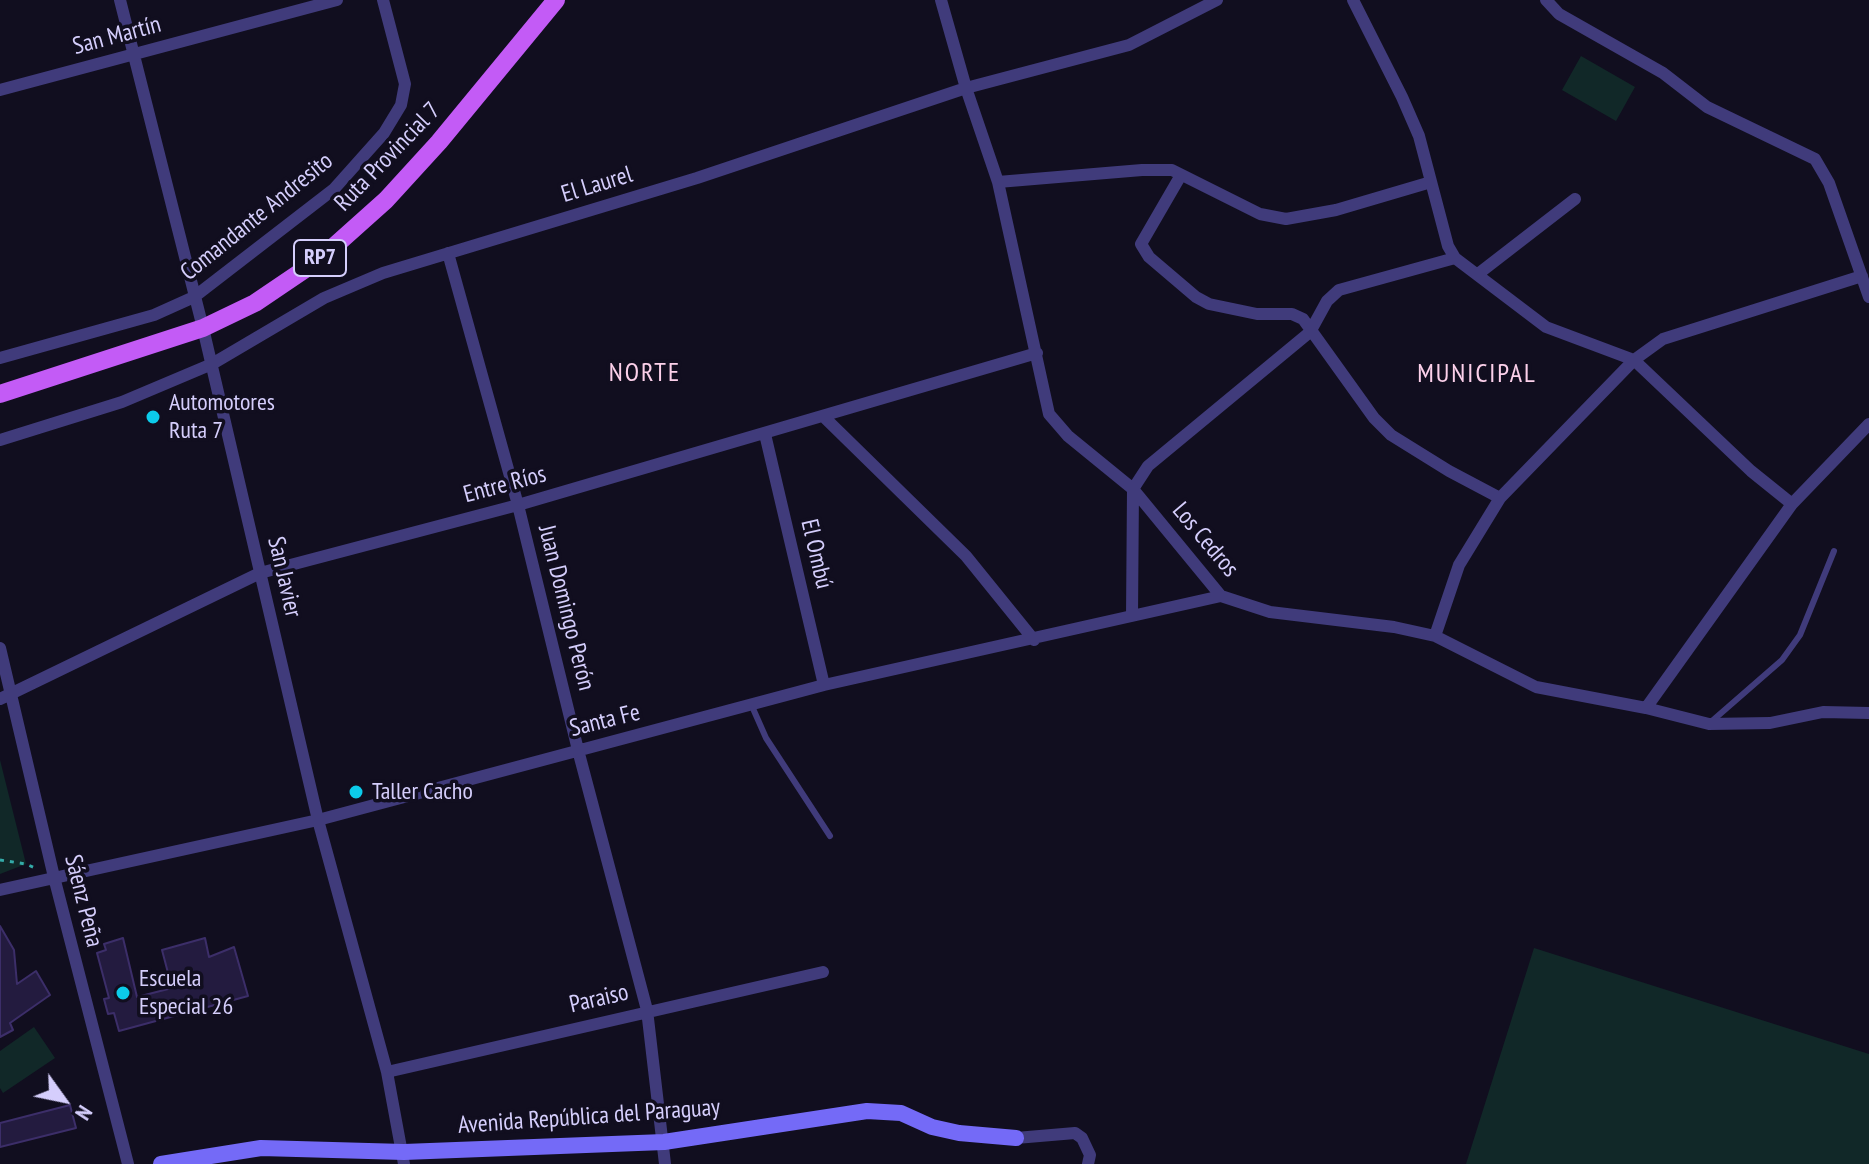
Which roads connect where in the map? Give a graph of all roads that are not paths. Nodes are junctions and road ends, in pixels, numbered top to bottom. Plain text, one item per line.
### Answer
1 (120, 0) edge
2 (337, 0) edge
3 (383, 0) edge
4 (556, 0) edge
5 (941, 0) edge
6 (1217, 0) edge
7 (1353, 0) edge
8 (1546, 0) edge
9 (133, 55) junction
10 (966, 88) junction
11 (0, 90) edge
12 (1181, 175) junction
13 (998, 182) junction
14 (1431, 182) junction
15 (1575, 199) dead end
16 (448, 253) junction
17 (1455, 258) junction
18 (1478, 274) junction
19 (1862, 276) junction
20 (194, 297) junction
21 (1869, 297) edge
22 (203, 328) junction
23 (1310, 332) junction
24 (1037, 353) junction
25 (0, 358) edge
26 (1634, 360) junction
27 (212, 364) junction
28 (0, 394) edge
29 (824, 417) junction
30 (1869, 424) edge
31 (765, 434) junction
32 (0, 440) edge
33 (1133, 489) junction
34 (1500, 498) junction
35 (1792, 504) junction
36 (518, 505) junction
37 (1834, 551) dead end
38 (260, 573) junction
39 (1221, 596) junction
40 (1132, 616) junction
41 (1435, 636) junction
42 (1034, 640) junction
43 (0, 648) edge
44 (824, 685) junction
45 (6, 697) edge
46 (751, 704) junction
47 (1646, 708) junction
48 (1869, 713) edge
49 (1709, 724) junction
50 (578, 750) junction
51 (318, 820) junction
52 (830, 836) dead end
53 (54, 877) junction
54 (0, 890) edge
55 (823, 972) dead end
56 (647, 1010) junction
57 (387, 1072) junction
58 (1016, 1138) joint
59 (664, 1142) junction
60 (404, 1158) edge
61 (128, 1164) edge
62 (161, 1164) edge
63 (665, 1164) edge
64 (1088, 1164) edge

1 - 9 street, San Javier
2 - 9 street, San Martín
3 - 20 street, Comandante Andresito
4 - 22 main road, Ruta Provincial 7 / RP7
5 - 10 street, Los Cedros
6 - 10 street, El Laurel
7 - 14 street
8 - 19 street
9 - 11 street, San Martín
9 - 20 street, San Javier
10 - 13 street, Los Cedros
10 - 16 street, El Laurel
12 - 13 street
12 - 14 street
12 - 23 street
13 - 24 street, Los Cedros
14 - 17 street
15 - 18 street
16 - 27 street, El Laurel
16 - 36 street, Juan Domingo Perón
17 - 18 street
17 - 23 street
18 - 26 street
19 - 21 street
19 - 26 street
20 - 22 street, San Javier
20 - 25 street, Comandante Andresito
22 - 27 street, San Javier
22 - 28 main road, Ruta Provincial 7 / RP7
23 - 33 street
23 - 34 street
24 - 29 street, Entre Ríos
24 - 33 street, Los Cedros
26 - 34 street
26 - 35 street
27 - 32 street, El Laurel
27 - 38 street, San Javier
29 - 31 street, Entre Ríos
29 - 42 street
30 - 35 street
31 - 36 street, Entre Ríos
31 - 44 street, El Ombú
33 - 39 street, Los Cedros
33 - 40 street
34 - 41 street
35 - 47 street
36 - 38 street, Entre Ríos
36 - 50 street, Juan Domingo Perón
37 - 49 lane
38 - 45 street, Entre Ríos
38 - 51 street, San Javier
39 - 40 street, Santa Fe
39 - 41 street, Los Cedros
40 - 42 street, Santa Fe
41 - 47 street, Los Cedros
42 - 44 street, Santa Fe
43 - 45 street, Sáenz Peña
44 - 46 street, Santa Fe
45 - 53 street, Sáenz Peña
46 - 50 street, Santa Fe
46 - 52 lane
47 - 49 street, Los Cedros
48 - 49 street, Los Cedros
50 - 51 street, Santa Fe
50 - 56 street, Juan Domingo Perón
51 - 53 street, Santa Fe
51 - 57 street, San Javier
53 - 54 street, Santa Fe
53 - 61 street, Sáenz Peña
55 - 56 street, Paraiso
56 - 57 street, Paraiso
56 - 59 street, Juan Domingo Perón
57 - 60 street, San Javier
58 - 59 main road, Avenida República del Paraguay
58 - 64 street
59 - 60 main road, Avenida República del Paraguay
59 - 63 street, Juan Domingo Perón
60 - 62 main road, Avenida República del Paraguay

